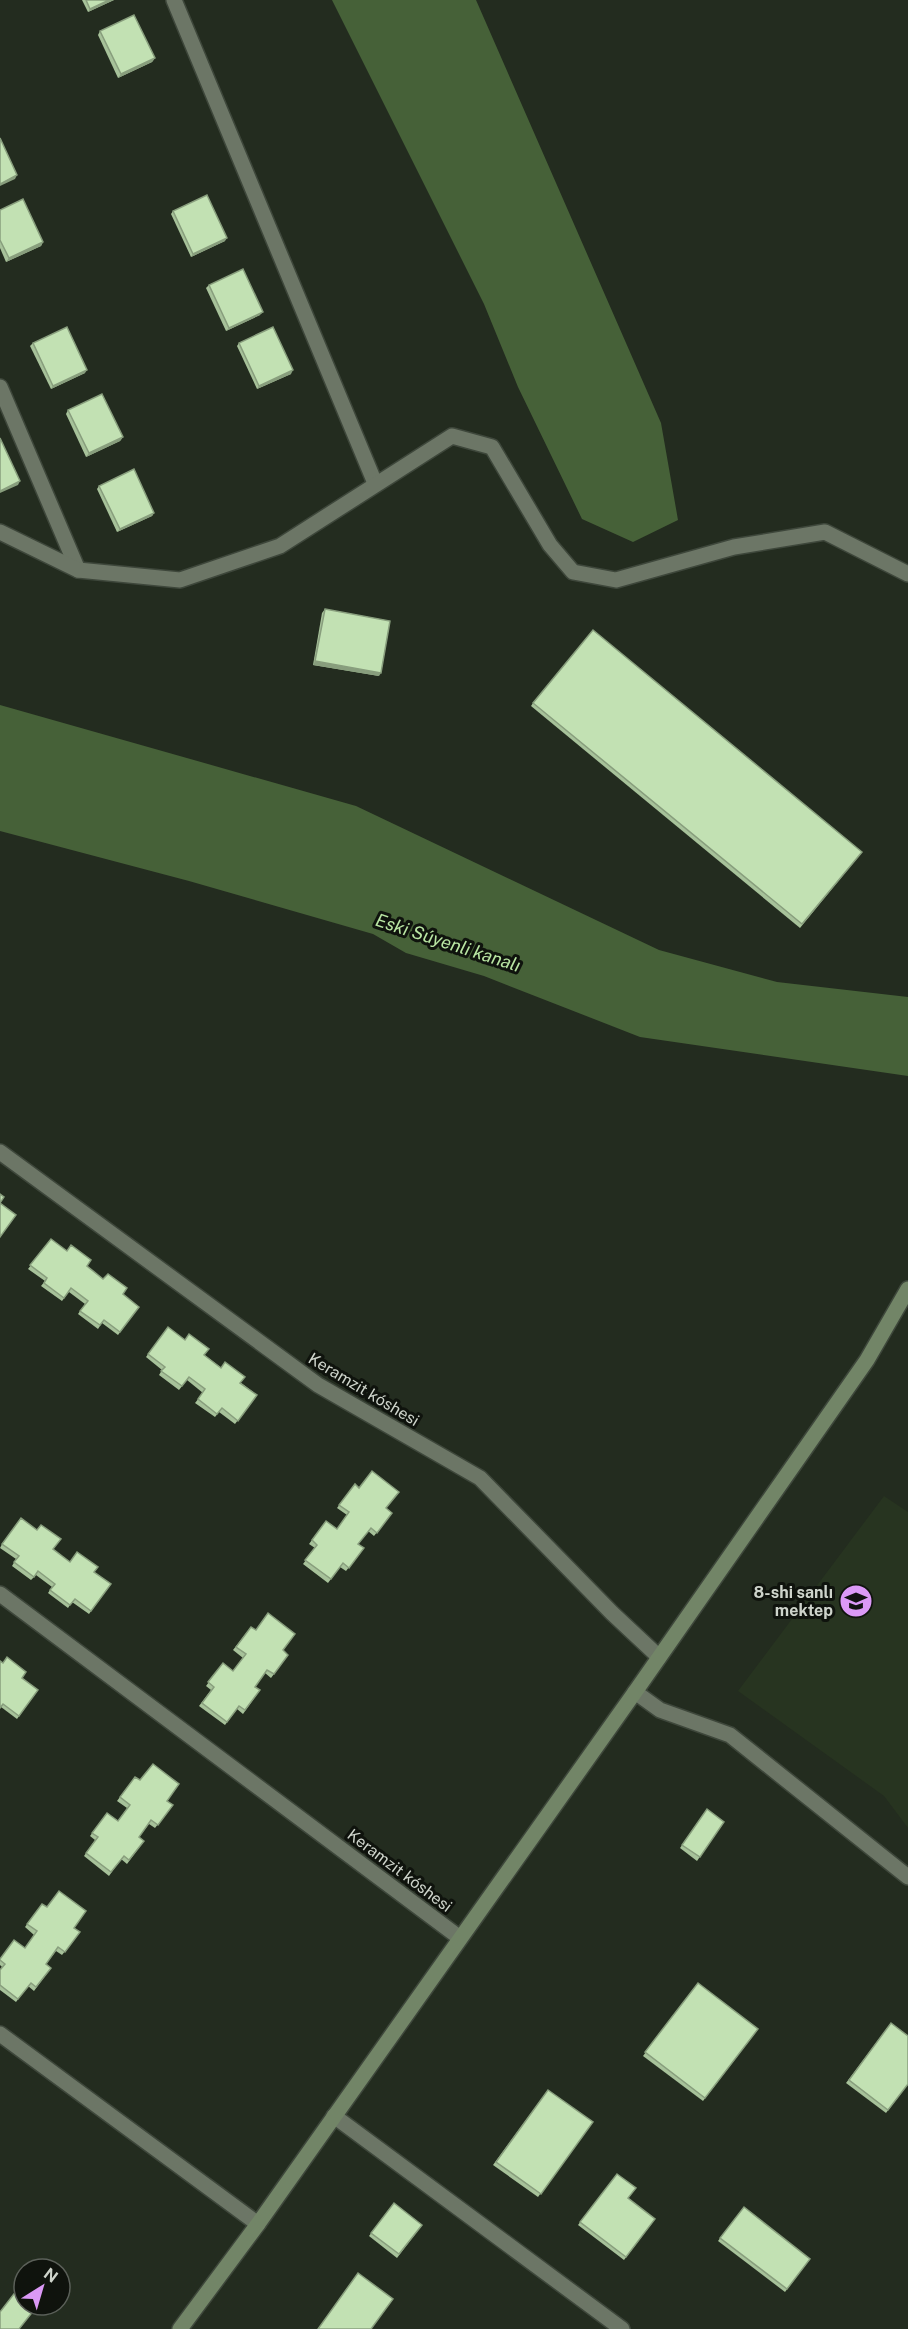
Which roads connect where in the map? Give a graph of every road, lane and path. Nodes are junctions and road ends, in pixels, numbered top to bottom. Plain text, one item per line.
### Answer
1 (174, 0) edge
2 (0, 387) edge
3 (375, 483) junction
4 (0, 532) edge
5 (78, 570) junction
6 (908, 574) edge
7 (0, 1152) edge
8 (908, 1289) edge
9 (0, 1594) edge
10 (659, 1657) junction
11 (635, 1692) junction
12 (908, 1877) edge
13 (460, 1938) junction
14 (0, 2034) edge
15 (334, 2116) junction
16 (258, 2224) junction
17 (617, 2328) edge
18 (180, 2329) edge

1 - 3 street
2 - 5 street
3 - 5 street
3 - 6 street
4 - 5 street
7 - 10 street, Keramzit kóshesi
8 - 10 street
9 - 13 street, Keramzit kóshesi
10 - 11 street
11 - 12 street
11 - 13 street
13 - 15 street
14 - 16 street
15 - 16 street
15 - 17 street
16 - 18 street

